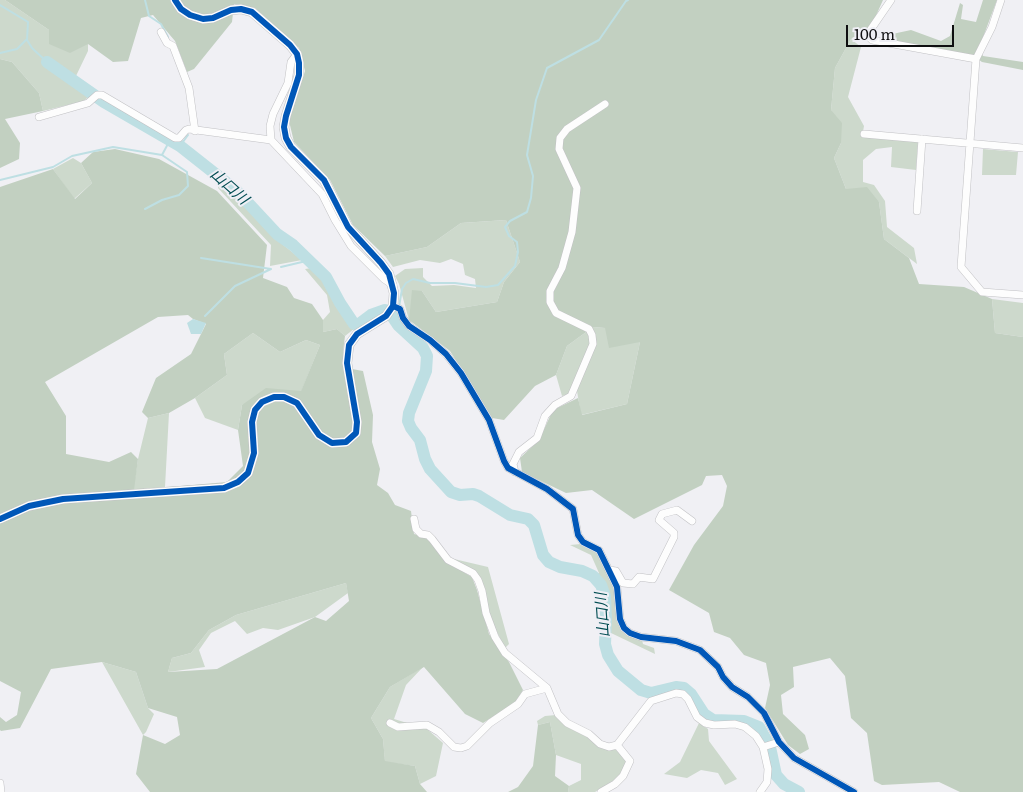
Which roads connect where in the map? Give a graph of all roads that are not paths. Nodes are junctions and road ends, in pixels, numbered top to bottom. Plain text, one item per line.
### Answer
1 (175, 0) edge
2 (891, 0) edge
3 (1001, 0) edge
4 (161, 32) dead end
5 (297, 54) junction
6 (976, 59) junction
7 (605, 104) dead end
8 (39, 117) dead end
9 (196, 131) junction
10 (864, 134) dead end
11 (922, 139) junction
12 (271, 140) junction
13 (970, 144) junction
14 (1023, 148) edge
15 (917, 211) dead end
16 (393, 285) junction
17 (1023, 295) edge
18 (396, 308) junction
19 (515, 472) junction
20 (414, 518) dead end
21 (0, 519) edge
22 (692, 520) dead end
23 (609, 570) junction
24 (546, 688) junction
25 (390, 723) dead end
26 (779, 742) junction
27 (617, 745) junction
28 (763, 747) junction
29 (0, 783) edge
30 (1, 792) edge
31 (601, 792) edge
32 (760, 792) edge
33 (854, 792) edge

1 - 5 street
2 - 6 street
3 - 6 street
4 - 9 street
5 - 12 street
5 - 16 street
6 - 13 street
7 - 19 street
8 - 9 street
9 - 12 street
10 - 11 street
11 - 13 street
11 - 15 street
12 - 16 street
13 - 14 street
13 - 17 street
16 - 18 street
18 - 19 street
18 - 21 street
19 - 23 street
20 - 24 street
22 - 23 street
23 - 26 street
24 - 25 street
24 - 27 street
26 - 28 street
26 - 33 street
27 - 28 street
27 - 31 street
28 - 32 street
29 - 30 street

